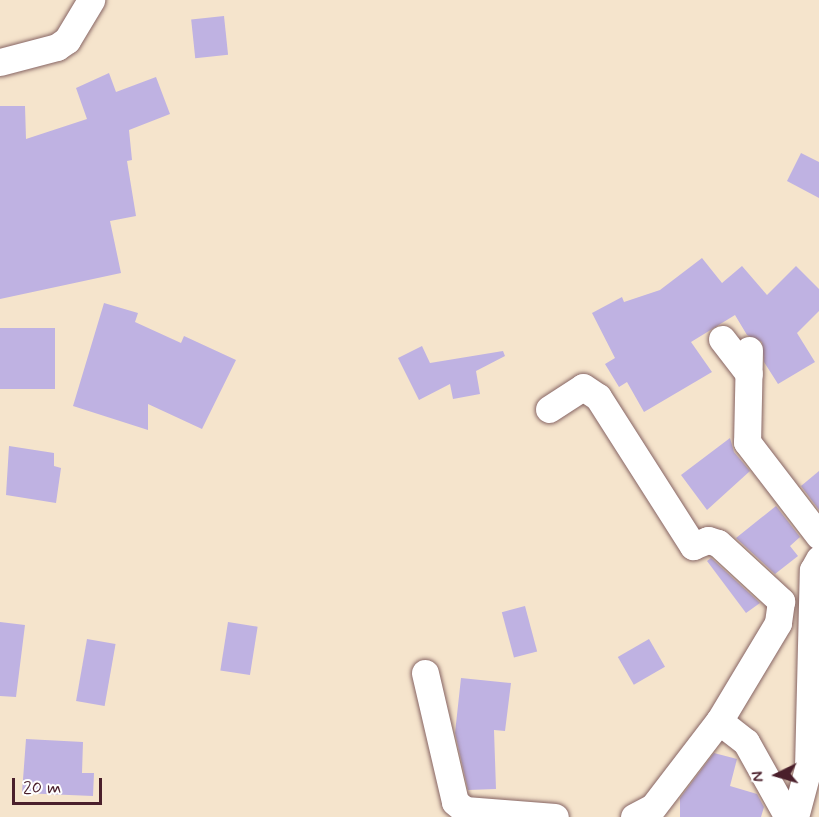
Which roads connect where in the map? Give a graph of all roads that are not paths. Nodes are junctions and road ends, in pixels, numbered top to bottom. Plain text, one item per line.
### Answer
1 (91, 0) edge
2 (0, 62) edge
3 (722, 339) dead end
4 (549, 409) dead end
5 (819, 536) edge
6 (816, 566) edge
7 (774, 596) junction
8 (815, 666) edge
9 (424, 673) dead end
10 (719, 721) junction
11 (555, 817) edge
12 (634, 817) edge
13 (788, 817) edge
14 (795, 817) edge

1 - 2 street
3 - 5 street
4 - 7 street
6 - 7 street
6 - 8 street
7 - 10 street
8 - 14 street
9 - 11 street
10 - 12 street
10 - 13 street

